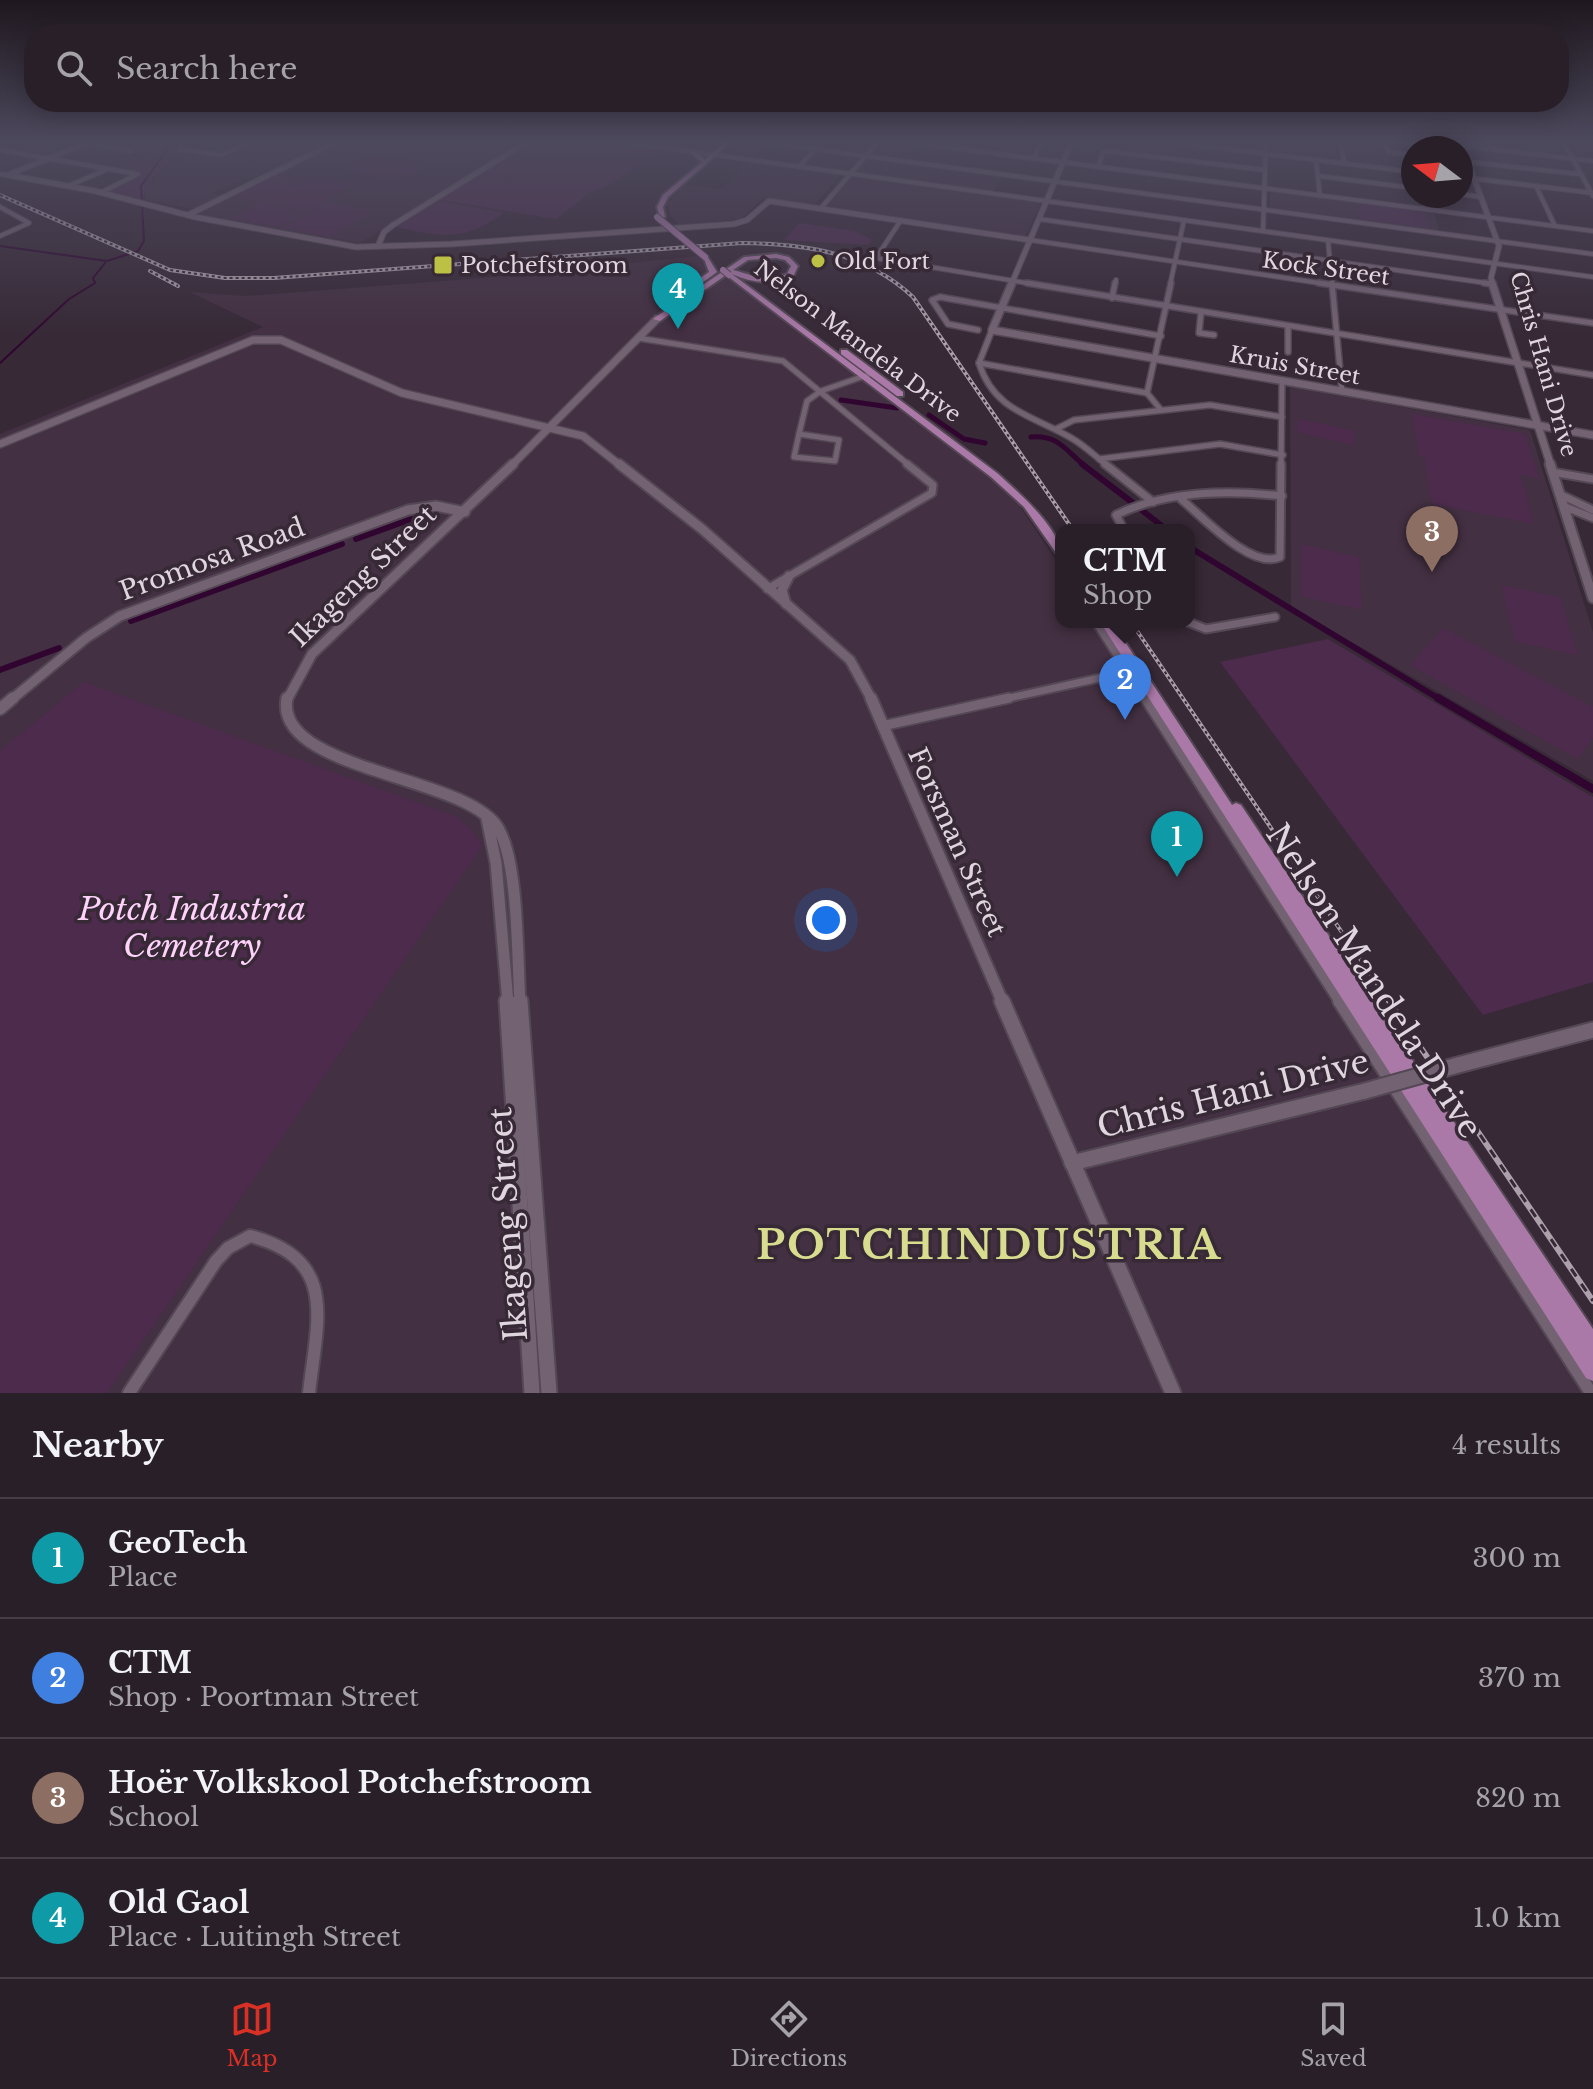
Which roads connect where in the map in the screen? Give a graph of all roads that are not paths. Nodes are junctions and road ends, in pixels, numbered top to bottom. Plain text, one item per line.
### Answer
1 (2, 208) edge
2 (161, 208) edge
3 (202, 208) edge
4 (421, 208) edge
5 (655, 208) edge
6 (660, 208) edge
7 (761, 208) edge
8 (821, 208) edge
9 (1043, 208) edge
10 (1097, 208) edge
11 (1249, 208) edge
12 (1417, 208) edge
13 (1485, 208) edge
14 (1546, 208) edge
15 (1264, 210) junction
16 (188, 215) junction
17 (659, 217) junction
18 (1489, 217) junction
19 (1039, 219) junction
20 (901, 220) junction
21 (1184, 220) junction
22 (1555, 226) junction
23 (1263, 231) junction
24 (1593, 231) edge
25 (0, 236) edge
26 (1180, 239) junction
27 (1030, 240) junction
28 (1328, 240) junction
29 (1497, 241) junction
30 (378, 246) junction
31 (1593, 254) edge
32 (708, 257) junction
33 (1330, 261) junction
34 (1176, 262) junction
35 (1495, 263) junction
36 (729, 271) junction
37 (1593, 277) edge
38 (1116, 280) dead end
39 (1012, 282) junction
40 (1493, 284) junction
41 (1332, 285) junction
42 (1112, 298) junction
43 (1167, 307) junction
44 (1002, 308) junction
45 (1501, 310) junction
46 (1201, 313) junction
47 (657, 319) junction
48 (1593, 323) edge
49 (1288, 326) junction
50 (978, 330) dead end
51 (992, 330) junction
52 (1336, 334) junction
53 (1214, 335) dead end
54 (1161, 336) junction
55 (638, 338) junction
56 (1288, 352) dead end
57 (1155, 359) junction
58 (979, 363) junction
59 (1518, 363) junction
60 (852, 368) junction
61 (868, 375) junction
62 (1593, 375) edge
63 (850, 381) junction
64 (1282, 382) junction
65 (821, 391) junction
66 (1342, 392) junction
67 (1147, 393) junction
68 (573, 406) junction
69 (1161, 410) junction
70 (1282, 417) junction
71 (1538, 426) junction
72 (551, 428) junction
73 (1056, 429) junction
74 (797, 434) junction
75 (1593, 435) edge
76 (583, 436) junction
77 (0, 444) edge
78 (1283, 455) junction
79 (1099, 459) junction
80 (1552, 472) junction
81 (1593, 479) edge
82 (1559, 494) junction
83 (1282, 496) junction
84 (1181, 499) junction
85 (1153, 502) junction
86 (1563, 506) junction
87 (1593, 510) edge
88 (465, 512) junction
89 (1593, 518) edge
90 (1121, 524) edge
91 (1055, 537) edge
92 (789, 576) junction
93 (767, 589) junction
94 (1593, 598) edge
95 (787, 606) junction
96 (1275, 617) dead end
97 (1195, 625) edge
98 (1100, 628) edge
99 (1110, 628) edge
100 (1118, 628) edge
101 (1127, 672) junction
102 (0, 709) edge
103 (882, 726) junction
104 (1593, 1030) edge
105 (1072, 1163) junction
106 (1593, 1346) edge
107 (539, 1368) junction
108 (1593, 1371) edge
109 (129, 1393) edge
110 (309, 1393) edge
111 (532, 1393) edge
112 (549, 1393) edge
113 (1173, 1393) edge
114 (1591, 1393) edge

1 - 25 street
2 - 16 street
3 - 16 street
4 - 30 street
5 - 17 highway
6 - 17 highway
7 - 30 street, Kock Street
8 - 20 street, Kock Street
9 - 19 street
10 - 21 street
11 - 15 street
12 - 18 street
13 - 18 street, Chris Hani Drive
14 - 22 street
15 - 23 street
15 - 29 street
16 - 30 street
17 - 32 highway, Nelson Mandela Drive, bridge
18 - 22 street
18 - 29 street, Chris Hani Drive
19 - 26 street
19 - 27 street
20 - 27 street, Kock Street
20 - 39 street
21 - 23 street
21 - 26 street
22 - 24 street
23 - 28 street
26 - 33 street
26 - 34 street
27 - 34 street, Kock Street
27 - 39 street
28 - 33 street
28 - 35 street
29 - 31 street
29 - 35 street, Chris Hani Drive
32 - 36 highway, Nelson Mandela Drive
32 - 47 highway
33 - 40 street
33 - 41 street
34 - 41 street, Kock Street
34 - 43 street
35 - 37 street
35 - 40 street, Chris Hani Drive
36 - 47 highway
36 - 60 highway, Nelson Mandela Drive
36 - 61 highway, Nelson Mandela Drive
38 - 42 street
39 - 42 street
39 - 44 street
40 - 45 street, Chris Hani Drive
41 - 45 street, Kock Street
41 - 52 street
42 - 43 street
43 - 46 street
43 - 54 street
44 - 50 street
44 - 51 street
44 - 54 street
45 - 48 street, Kock Street
45 - 59 street, Chris Hani Drive
46 - 49 street
46 - 53 street
47 - 55 street, Ikageng Street
49 - 52 street
49 - 56 street
51 - 57 street, Kruis Street
51 - 58 street
52 - 59 street
52 - 66 street
54 - 57 street
55 - 65 street
55 - 68 street, Ikageng Street
57 - 64 street, Kruis Street
57 - 67 street
58 - 67 street
58 - 73 street
59 - 62 street
59 - 71 street, Chris Hani Drive
60 - 61 highway, Nelson Mandela Drive
60 - 63 highway
61 - 63 street
61 - 91 highway, Nelson Mandela Drive
63 - 65 street
64 - 66 street, Kruis Street
64 - 70 street
65 - 74 street
65 - 92 street
66 - 71 street, Kruis Street
67 - 69 street
68 - 72 street, Ikageng Street
68 - 76 street
69 - 70 street
69 - 73 street
70 - 78 street
71 - 75 street, Kruis Street
71 - 80 street, Chris Hani Drive
72 - 76 street, Forsman Street
72 - 77 street, Forsman Street
72 - 88 street, Ikageng Street
73 - 79 street
74 - 74 street
76 - 93 street, Forsman Street
78 - 79 street
78 - 83 street
79 - 85 street
80 - 81 street
80 - 82 street, Chris Hani Drive
82 - 86 street, Chris Hani Drive
82 - 87 street
83 - 84 street
83 - 84 street
84 - 85 street
85 - 90 street
86 - 89 street
86 - 94 street, Chris Hani Drive
88 - 102 street, Promosa Road
88 - 107 street, Ikageng Street
92 - 93 street
92 - 95 street
93 - 95 street, Forsman Street
95 - 103 street, Forsman Street
96 - 97 street
98 - 101 street
99 - 108 highway, Nelson Mandela Drive
100 - 106 highway, Nelson Mandela Drive
101 - 103 street
101 - 114 street
103 - 105 street, Forsman Street
104 - 105 street, Chris Hani Drive, bridge
105 - 113 street, Forsman Street
107 - 111 street, Ikageng Street
107 - 112 street, Ikageng Street
109 - 110 street

